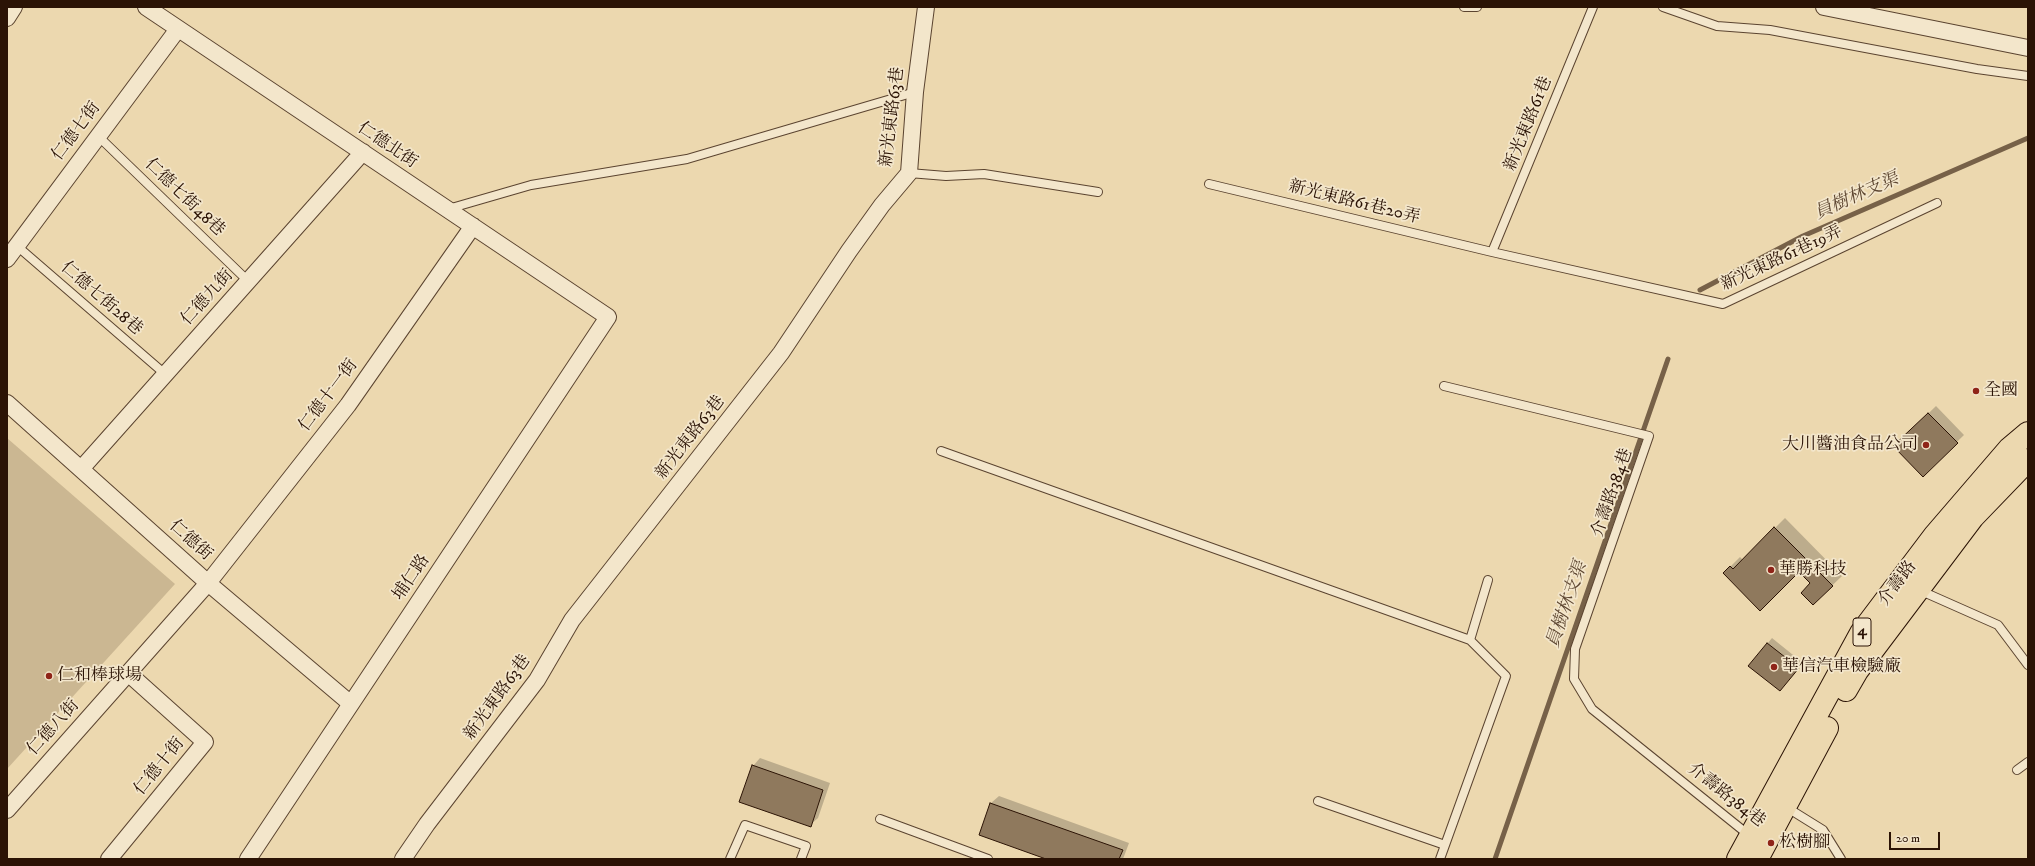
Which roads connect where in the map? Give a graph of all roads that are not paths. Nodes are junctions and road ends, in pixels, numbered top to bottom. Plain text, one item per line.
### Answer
1 (14, 7) edge
2 (146, 7) edge
3 (926, 7) edge
4 (1464, 7) edge
5 (1477, 7) edge
6 (1593, 7) edge
7 (1663, 7) edge
8 (1824, 7) edge
9 (7, 18) edge
10 (178, 29) junction
11 (2028, 48) edge
12 (2028, 76) edge
13 (915, 92) junction
14 (98, 136) junction
15 (363, 152) junction
16 (909, 173) junction
17 (1208, 184) dead end
18 (1098, 192) dead end
19 (1937, 203) dead end
20 (447, 209) junction
21 (472, 226) junction
22 (16, 246) junction
23 (1492, 252) junction
24 (7, 259) edge
25 (248, 281) junction
26 (608, 317) joint
27 (166, 374) junction
28 (1444, 386) dead end
29 (7, 402) edge
30 (2028, 433) edge
31 (941, 451) dead end
32 (2028, 460) edge
33 (81, 469) junction
34 (1488, 580) dead end
35 (208, 583) junction
36 (1909, 585) junction
37 (1470, 640) junction
38 (2028, 665) edge
39 (128, 673) junction
40 (351, 704) junction
41 (2028, 762) edge
42 (2017, 770) dead end
43 (1318, 801) dead end
44 (1778, 803) junction
45 (7, 810) edge
46 (880, 819) dead end
47 (1445, 845) junction
48 (1757, 846) edge
49 (109, 859) edge
50 (248, 859) edge
51 (403, 859) edge
52 (730, 859) edge
53 (801, 859) edge
54 (988, 859) edge
55 (1440, 859) edge
56 (1738, 859) edge
57 (1841, 859) edge

1 - 9 street
2 - 10 street, 仁德北街
3 - 13 street, 新光東路63巷
4 - 5 lane
6 - 23 lane, 新光東路61巷
7 - 12 lane
8 - 11 street
10 - 14 street, 仁德七街
10 - 15 street, 仁德北街
13 - 16 street, 新光東路63巷
13 - 20 lane
14 - 22 street, 仁德七街
14 - 25 lane, 仁德七街48巷
15 - 20 street, 仁德北街
15 - 25 street, 仁德九街
16 - 18 lane
16 - 51 street, 新光東路63巷
17 - 23 lane, 新光東路61巷20弄
19 - 23 lane, 新光東路61巷19弄
20 - 21 street, 仁德北街
21 - 26 street, 仁德北街
21 - 35 street, 仁德十一街
22 - 24 street, 仁德七街
22 - 27 lane, 仁德七街28巷
25 - 27 street, 仁德九街
26 - 40 street, 埔仁路
27 - 33 street, 仁德九街
28 - 48 lane, 介壽路384巷
29 - 33 street, 仁德街
30 - 36 main road, 介壽路 / 4
31 - 37 lane
32 - 36 main road, 介壽路 / 4
33 - 35 street, 仁德街
34 - 37 lane
35 - 39 street, 仁德八街
35 - 40 street, 仁德街
36 - 38 lane
36 - 44 main road, 介壽路 / 4
37 - 47 lane
39 - 45 street, 仁德八街
39 - 49 street, 仁德十街
40 - 50 street, 埔仁路
41 - 42 lane
43 - 47 lane
44 - 48 main road, 介壽路 / 4
44 - 57 lane
46 - 54 lane
47 - 55 lane
48 - 56 main road, 介壽路 / 4
52 - 53 lane

